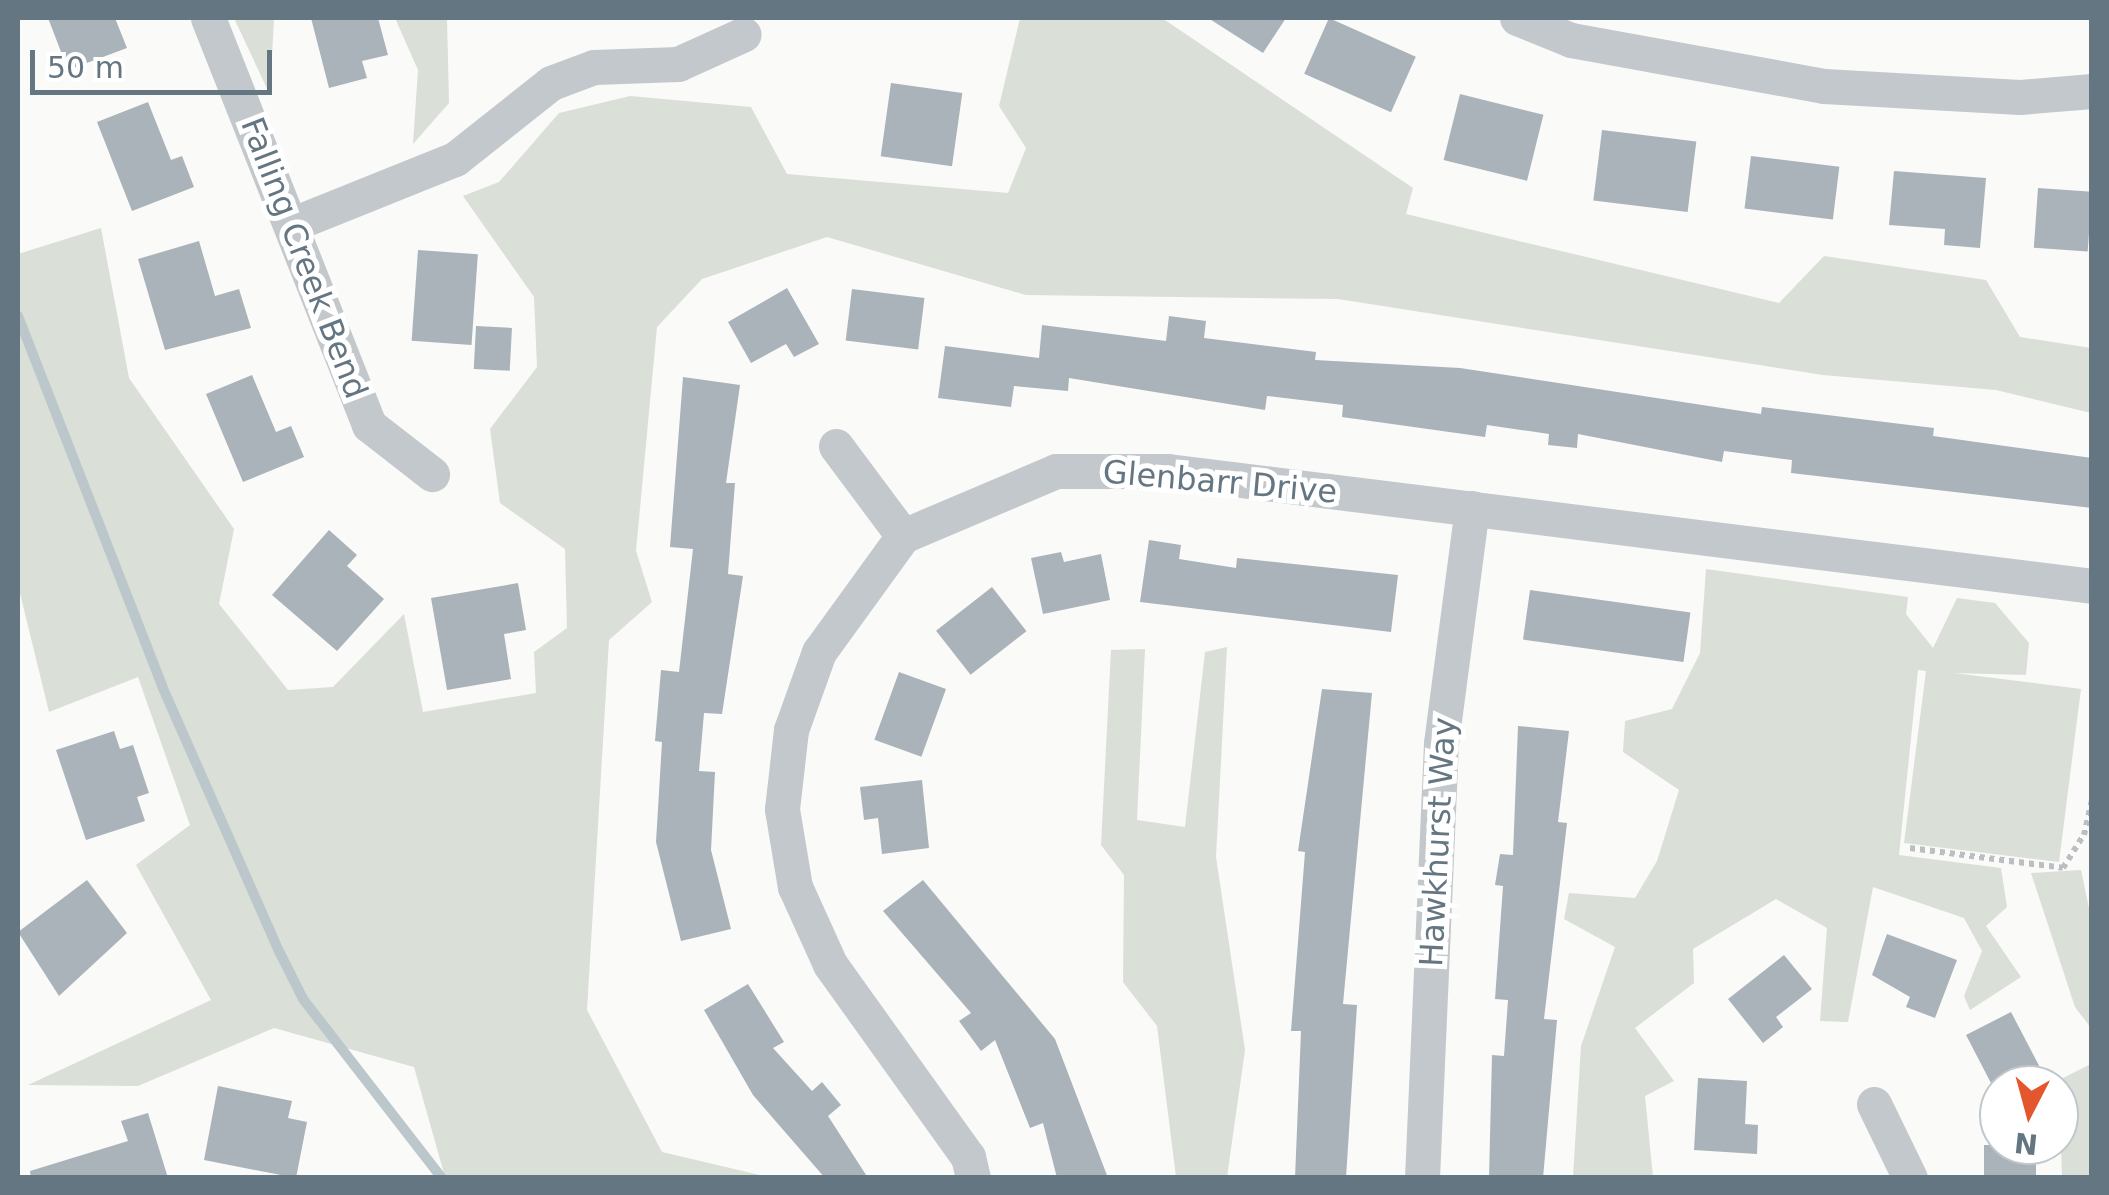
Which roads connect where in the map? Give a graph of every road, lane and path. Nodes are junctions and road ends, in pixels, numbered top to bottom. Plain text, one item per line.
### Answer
1 (208, 18) edge
2 (1518, 18) edge
3 (744, 34) dead end
4 (2092, 91) edge
5 (293, 224) junction
6 (836, 446) dead end
7 (432, 474) dead end
8 (1472, 508) junction
9 (902, 536) junction
10 (2092, 586) edge
11 (2092, 800) edge
12 (1910, 848) dead end
13 (1874, 1104) dead end
14 (973, 1178) edge
15 (1422, 1178) edge
16 (1910, 1178) edge

1 - 5 street, Falling Creek Bend
2 - 4 street
3 - 5 street
5 - 7 street, Falling Creek Bend
6 - 9 street
8 - 9 street, Glenbarr Drive
8 - 10 street, Glenbarr Drive
8 - 15 street, Hawkhurst Way
9 - 14 street
11 - 12 path
13 - 16 street

